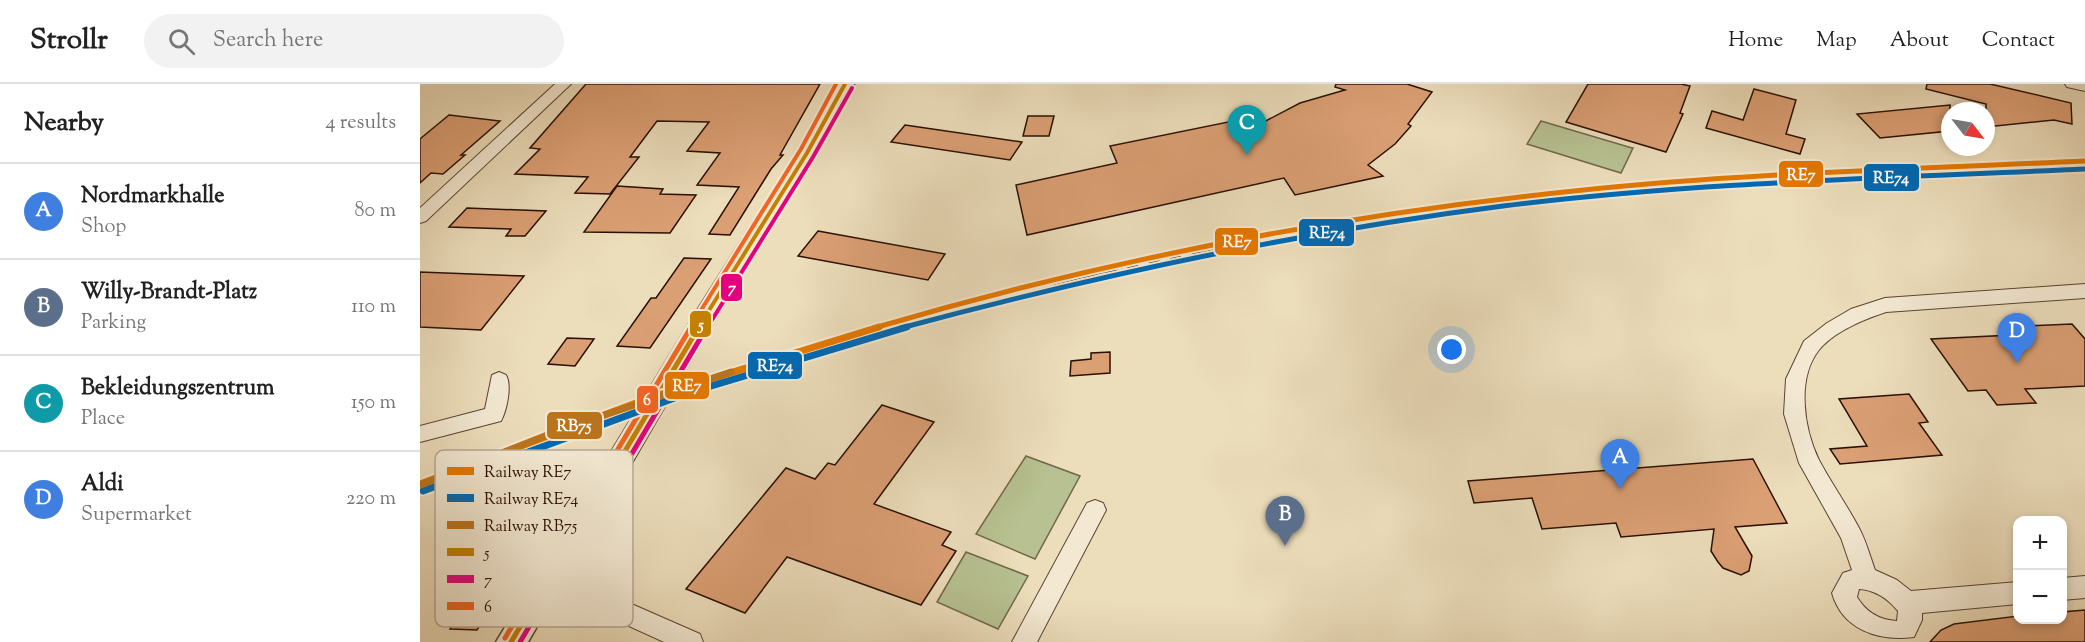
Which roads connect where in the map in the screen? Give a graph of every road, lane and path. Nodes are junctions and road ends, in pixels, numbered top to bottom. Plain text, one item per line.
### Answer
1 (564, 84) edge
2 (845, 84) edge
3 (2072, 84) edge
4 (2085, 87) edge
5 (420, 217) edge
6 (2085, 291) edge
7 (499, 380) dead end
8 (420, 434) edge
9 (625, 450) edge
10 (1095, 510) dead end
11 (1866, 578) junction
12 (2085, 587) edge
13 (2067, 589) edge
14 (2013, 593) edge
15 (1905, 603) junction
16 (633, 616) edge
17 (520, 627) edge
18 (1884, 638) edge
19 (511, 642) edge
20 (691, 642) edge
21 (1024, 642) edge

1 - 5 street
2 - 9 street
3 - 4 street
6 - 11 street
7 - 8 street
10 - 21 street
11 - 15 street
11 - 18 street
12 - 13 street
14 - 15 street
15 - 18 street
16 - 20 street
17 - 19 street

